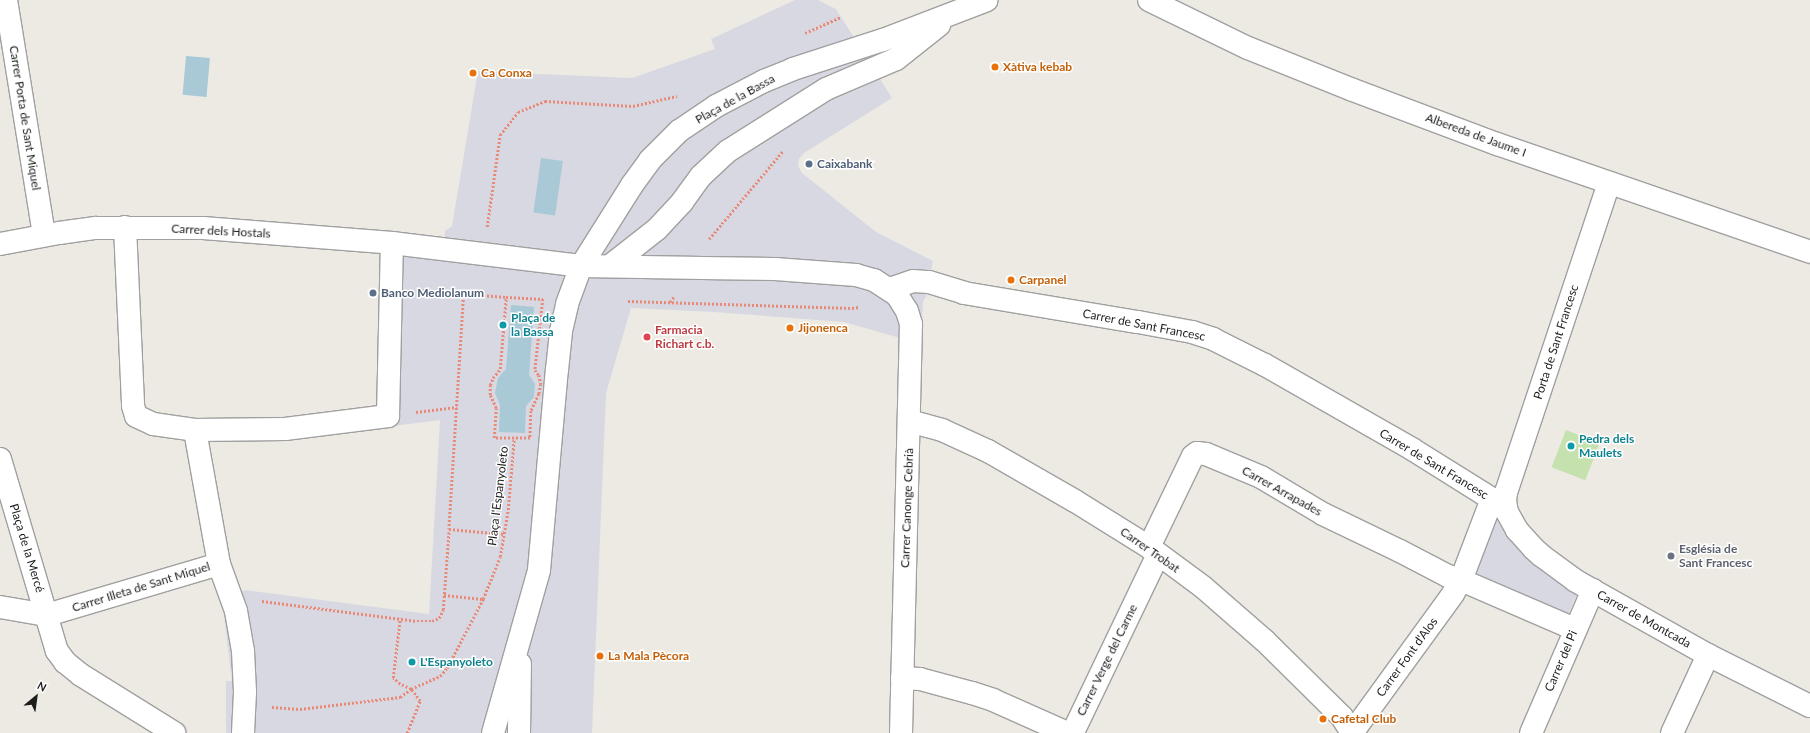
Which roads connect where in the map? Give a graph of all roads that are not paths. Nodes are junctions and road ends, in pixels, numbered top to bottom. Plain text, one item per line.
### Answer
1 (6, 0) edge
2 (987, 0) edge
3 (1149, 0) edge
4 (956, 12) junction
5 (1609, 183) junction
6 (125, 227) junction
7 (44, 235) junction
8 (392, 243) junction
9 (0, 244) edge
10 (1809, 248) edge
11 (581, 266) junction
12 (610, 266) junction
13 (890, 289) junction
14 (909, 421) junction
15 (195, 430) junction
16 (0, 459) edge
17 (1498, 500) junction
18 (1153, 551) junction
19 (219, 564) junction
20 (1461, 580) junction
21 (1593, 590) junction
22 (0, 607) edge
23 (47, 615) junction
24 (1575, 629) junction
25 (521, 630) junction
26 (1708, 655) junction
27 (902, 678) junction
28 (1810, 706) edge
29 (1347, 731) edge
30 (174, 733) edge
31 (243, 733) edge
32 (493, 733) edge
33 (519, 733) edge
34 (901, 733) edge
35 (1531, 733) edge
36 (1672, 733) edge

1 - 7 street, Carrer Porta de Sant Miquel
2 - 4 street
3 - 5 street, Albereda de Jaume I
4 - 11 street, Plaça de la Bassa
4 - 12 street
5 - 10 street, Albereda de Jaume I
5 - 17 street, Porta de Sant Francesc
6 - 7 street, Carrer dels Hostals
6 - 8 street, Carrer dels Hostals
6 - 15 street
7 - 9 street, Carrer dels Hostals
8 - 11 street, Carrer dels Hostals
8 - 15 street
11 - 12 street
11 - 25 street, Plaça de la Bassa
12 - 13 street
13 - 14 street, Carrer Canonge Cebrià
13 - 17 street, Carrer de Sant Francesc
14 - 18 street, Carrer Trobat
14 - 27 street, Carrer Canonge Cebrià
15 - 19 street, Carrer Illeta de Sant Miquel
16 - 23 street, Plaça de la Mercé
17 - 20 street, Porta de Sant Francesc
17 - 21 street, Carrer de Montcada
18 - 20 street, Carrer Arrapades
18 - 27 street, Carrer Verge del Carme
18 - 29 street, Carrer Trobat
19 - 23 street, Carrer Illeta de Sant Miquel
19 - 31 street
20 - 24 street
20 - 29 street, Carrer Font d'Alos
21 - 24 street, Carrer del Pi
21 - 26 street, Carrer de Montcada
22 - 23 street
23 - 30 street, Plaça de la Mercé
24 - 35 street, Carrer del Pi
25 - 32 street
25 - 33 street
26 - 28 street, Carrer de Montcada
26 - 36 street
27 - 34 street, Carrer Canonge Cebrià

